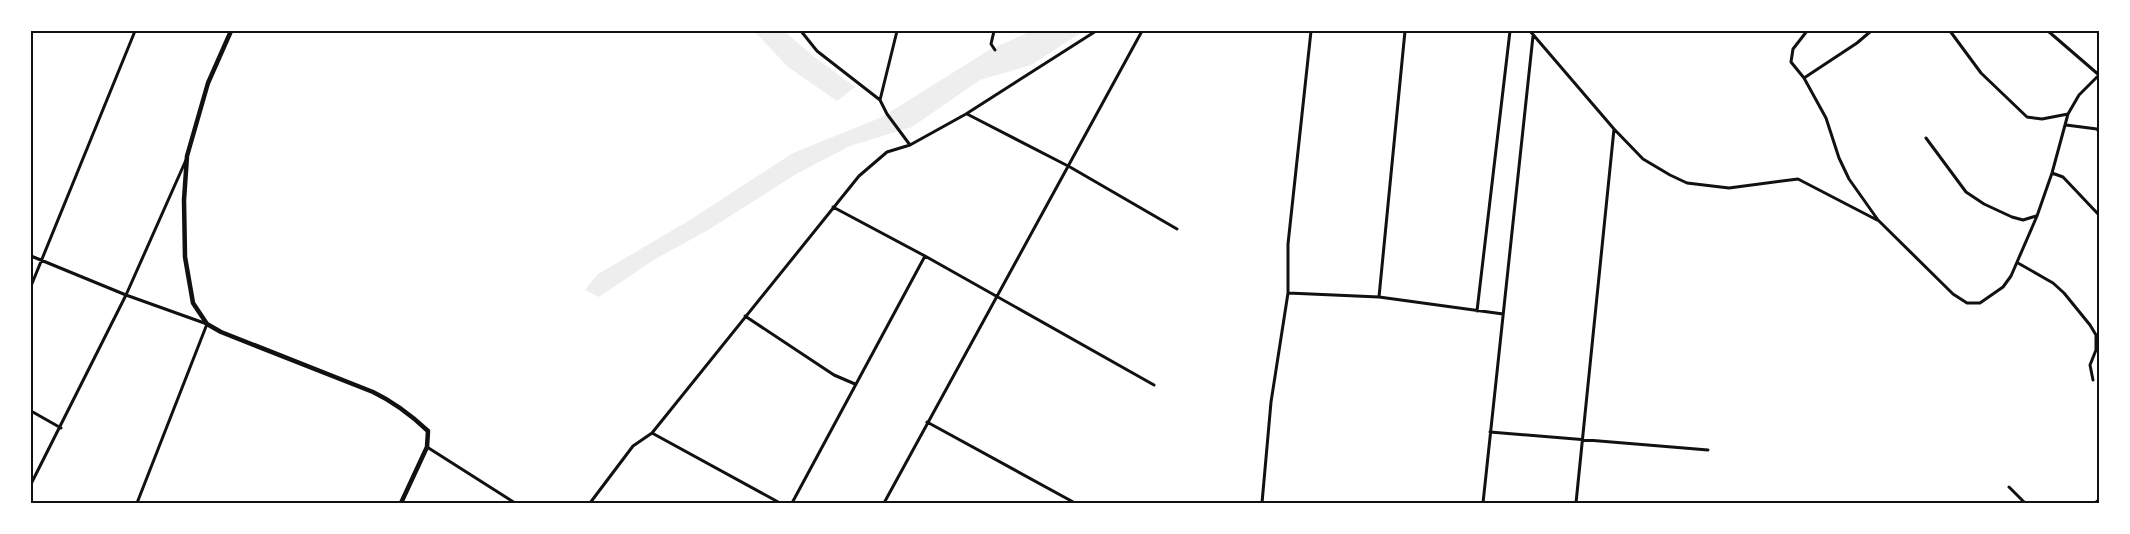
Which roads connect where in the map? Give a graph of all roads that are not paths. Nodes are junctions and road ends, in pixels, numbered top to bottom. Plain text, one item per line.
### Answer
1 (135, 31) edge
2 (231, 31) edge
3 (801, 31) edge
4 (808, 31) edge
5 (897, 31) edge
6 (994, 31) edge
7 (1096, 31) edge
8 (1142, 31) edge
9 (1311, 31) edge
10 (1405, 31) edge
11 (1510, 31) edge
12 (1530, 31) edge
13 (1806, 31) edge
14 (1871, 31) edge
15 (1950, 31) edge
16 (2048, 31) edge
17 (1533, 36) junction
18 (806, 38) junction
19 (995, 50) dead end
20 (2099, 75) edge
21 (1804, 78) junction
22 (880, 100) junction
23 (966, 114) junction
24 (2068, 114) junction
25 (2066, 125) junction
26 (1614, 129) junction
27 (2099, 132) edge
28 (1926, 138) dead end
29 (910, 145) junction
30 (187, 156) junction
31 (1070, 166) junction
32 (2052, 173) junction
33 (833, 207) junction
34 (2099, 215) edge
35 (2037, 216) junction
36 (1878, 220) junction
37 (1177, 229) dead end
38 (31, 256) edge
39 (926, 256) junction
40 (43, 261) junction
41 (2018, 262) junction
42 (31, 286) edge
43 (1288, 293) junction
44 (126, 295) junction
45 (996, 296) junction
46 (1379, 297) junction
47 (1477, 311) junction
48 (1503, 314) junction
49 (745, 316) junction
50 (207, 324) junction
51 (2093, 380) dead end
52 (855, 384) junction
53 (1154, 385) dead end
54 (31, 411) edge
55 (927, 422) junction
56 (61, 428) junction
57 (1490, 432) junction
58 (652, 433) junction
59 (1584, 440) junction
60 (427, 447) junction
61 (1708, 450) dead end
62 (31, 484) edge
63 (2009, 486) dead end
64 (2099, 500) edge
65 (137, 503) edge
66 (401, 503) edge
67 (515, 503) edge
68 (590, 503) edge
69 (780, 503) edge
70 (792, 503) edge
71 (884, 503) edge
72 (1075, 503) edge
73 (1262, 503) edge
74 (1483, 503) edge
75 (1576, 503) edge
76 (2025, 503) edge
77 (2095, 503) edge

1 - 40 street
2 - 30 street
3 - 18 street
4 - 18 street
5 - 22 street
6 - 19 street
7 - 23 street
8 - 31 street
9 - 43 street
10 - 46 street
11 - 47 street
12 - 17 street
13 - 21 street
14 - 21 street
15 - 24 street
16 - 20 street
17 - 26 street
17 - 48 street
18 - 22 street
20 - 24 street
21 - 36 street
22 - 29 street
23 - 29 street
23 - 31 street
24 - 25 street
25 - 27 street
25 - 32 street
26 - 36 street
26 - 59 street
28 - 35 street
29 - 33 street
30 - 44 street
30 - 50 street
31 - 37 street
31 - 45 street
32 - 34 street
32 - 35 street
33 - 39 street
33 - 49 street
35 - 41 street
36 - 41 street
38 - 40 street
39 - 45 street
39 - 52 street
40 - 42 street
40 - 44 street
41 - 51 street
43 - 46 street
43 - 73 street
44 - 50 street
44 - 56 street
45 - 53 street
45 - 55 street
46 - 47 street
47 - 48 street
48 - 57 street
49 - 52 street
49 - 58 street
50 - 60 street
50 - 65 street
52 - 70 street
54 - 56 street
55 - 71 street
55 - 72 street
56 - 62 street
57 - 59 street
57 - 74 street
58 - 68 street
58 - 69 street
59 - 61 street
59 - 75 street
60 - 66 street
60 - 67 street
63 - 76 street
64 - 77 street

